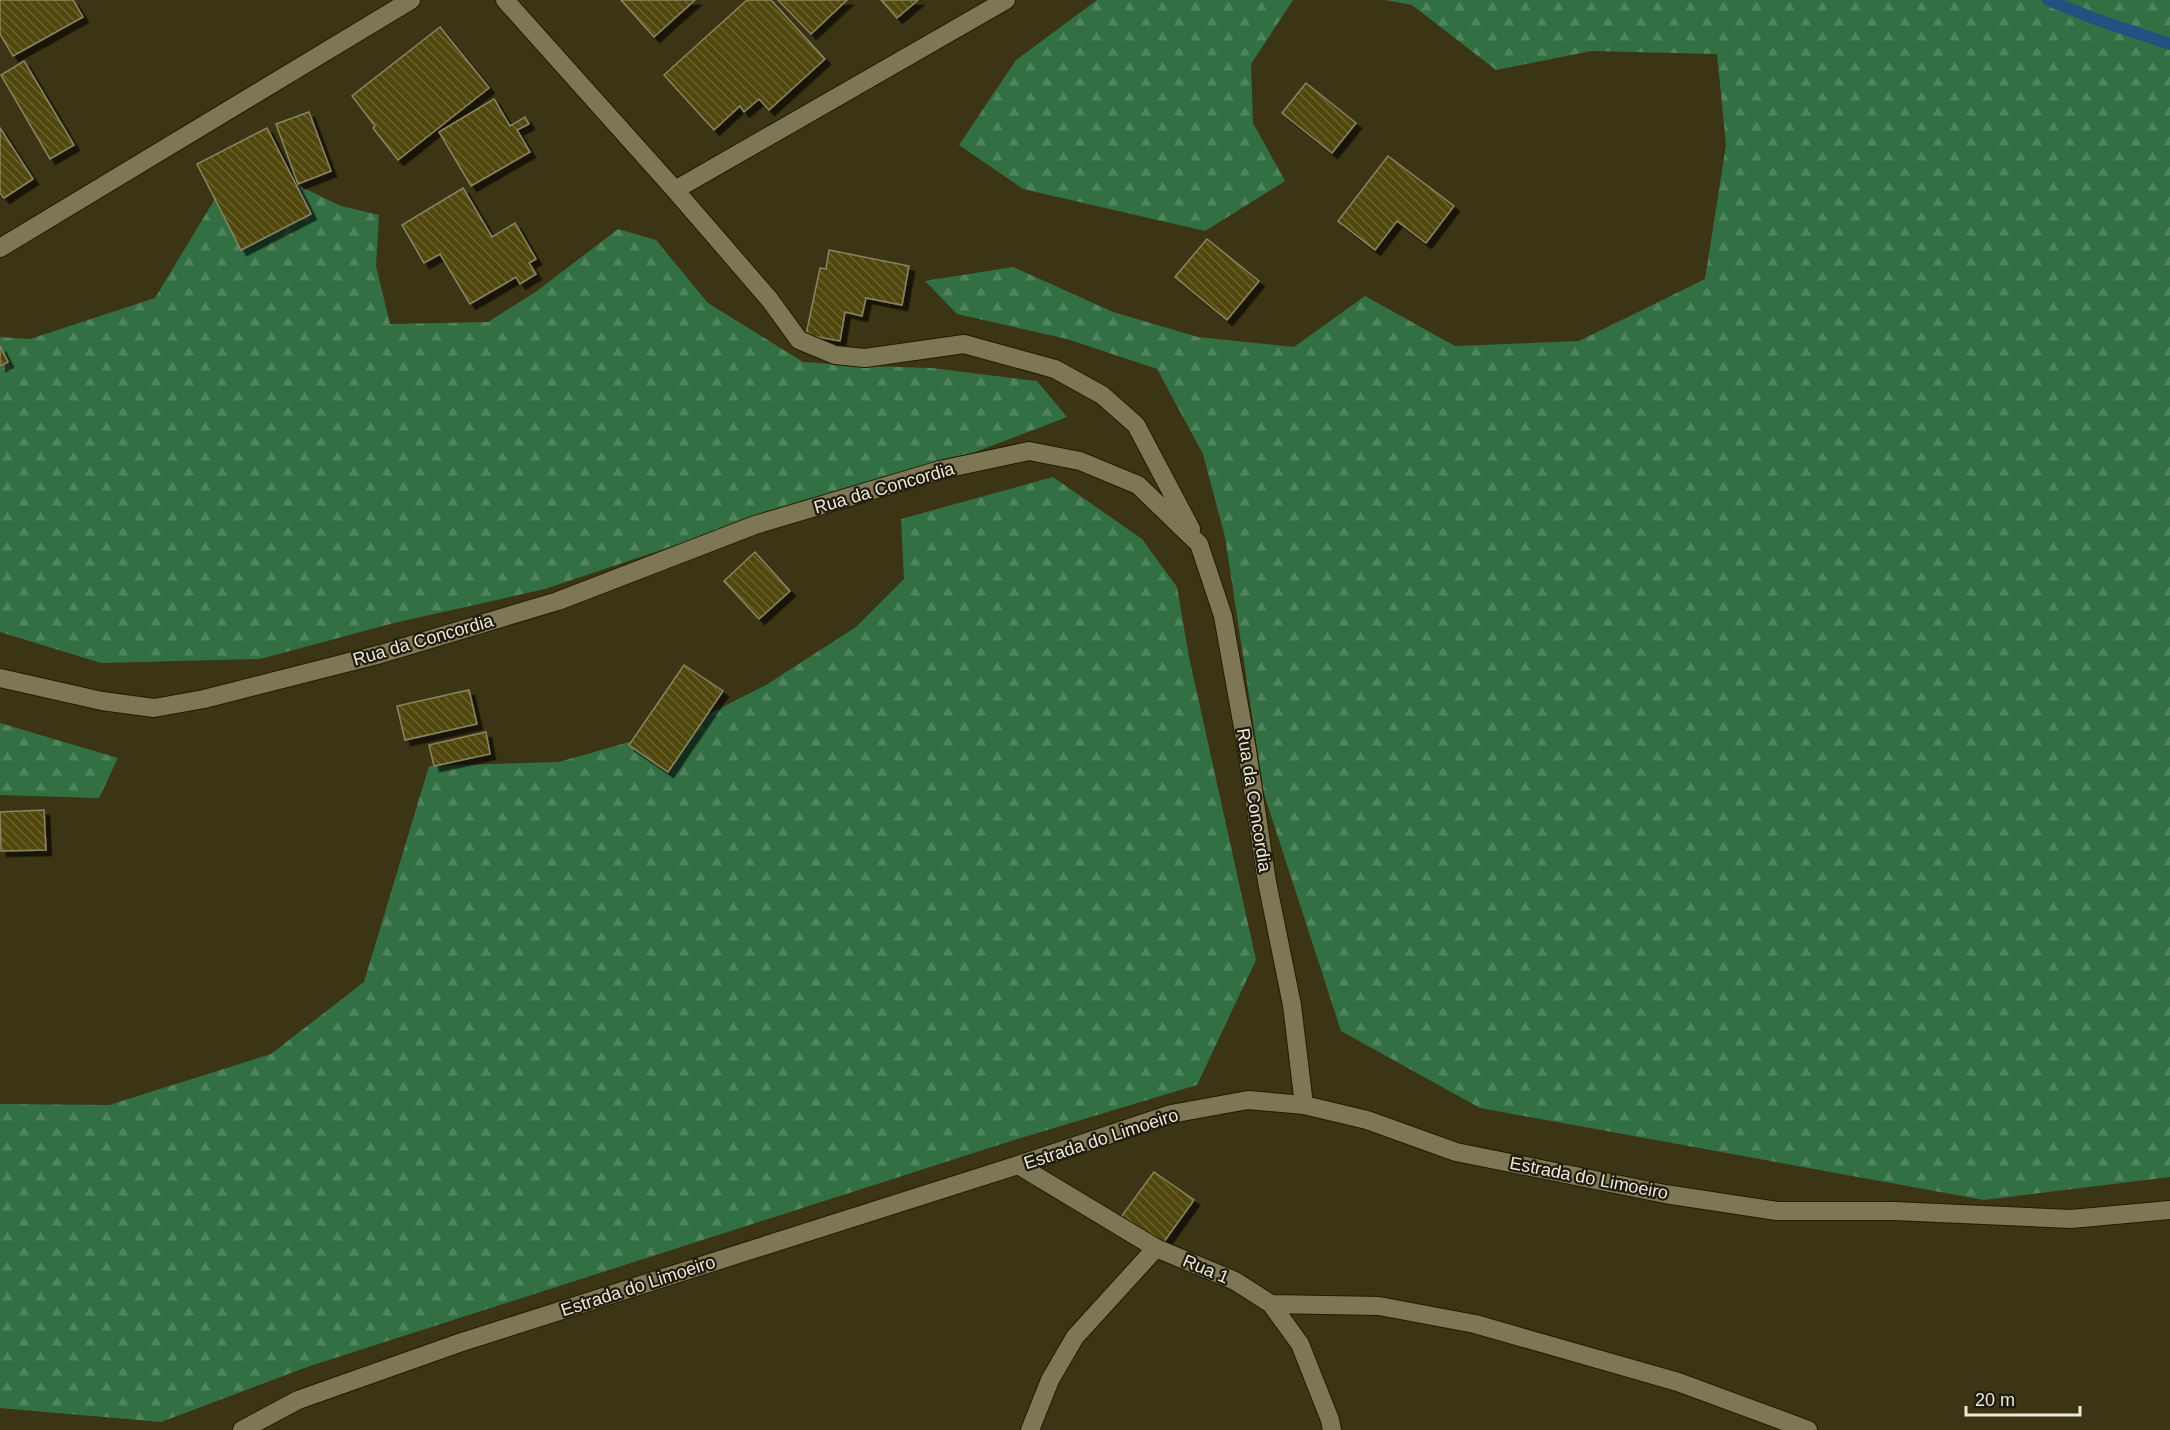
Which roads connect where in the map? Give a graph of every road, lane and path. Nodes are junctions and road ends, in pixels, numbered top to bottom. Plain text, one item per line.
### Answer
1 (411, 0) edge
2 (505, 0) edge
3 (1006, 0) edge
4 (675, 190) junction
5 (0, 248) edge
6 (1199, 544) junction
7 (0, 678) edge
8 (1304, 1105) junction
9 (1018, 1165) junction
10 (2170, 1210) edge
11 (1156, 1248) junction
12 (1271, 1304) junction
13 (242, 1430) edge
14 (1030, 1430) edge
15 (1332, 1430) edge
16 (1808, 1430) edge

1 - 5 street
2 - 4 street
3 - 4 street
4 - 6 street
6 - 7 street, Rua da Concordia
6 - 8 street, Rua da Concordia
8 - 9 street, Estrada do Limoeiro
8 - 10 street, Estrada do Limoeiro
9 - 11 street, Rua 1
9 - 13 street, Estrada do Limoeiro
11 - 12 street, Rua 1
11 - 14 street
12 - 15 street, Rua 1
12 - 16 street

